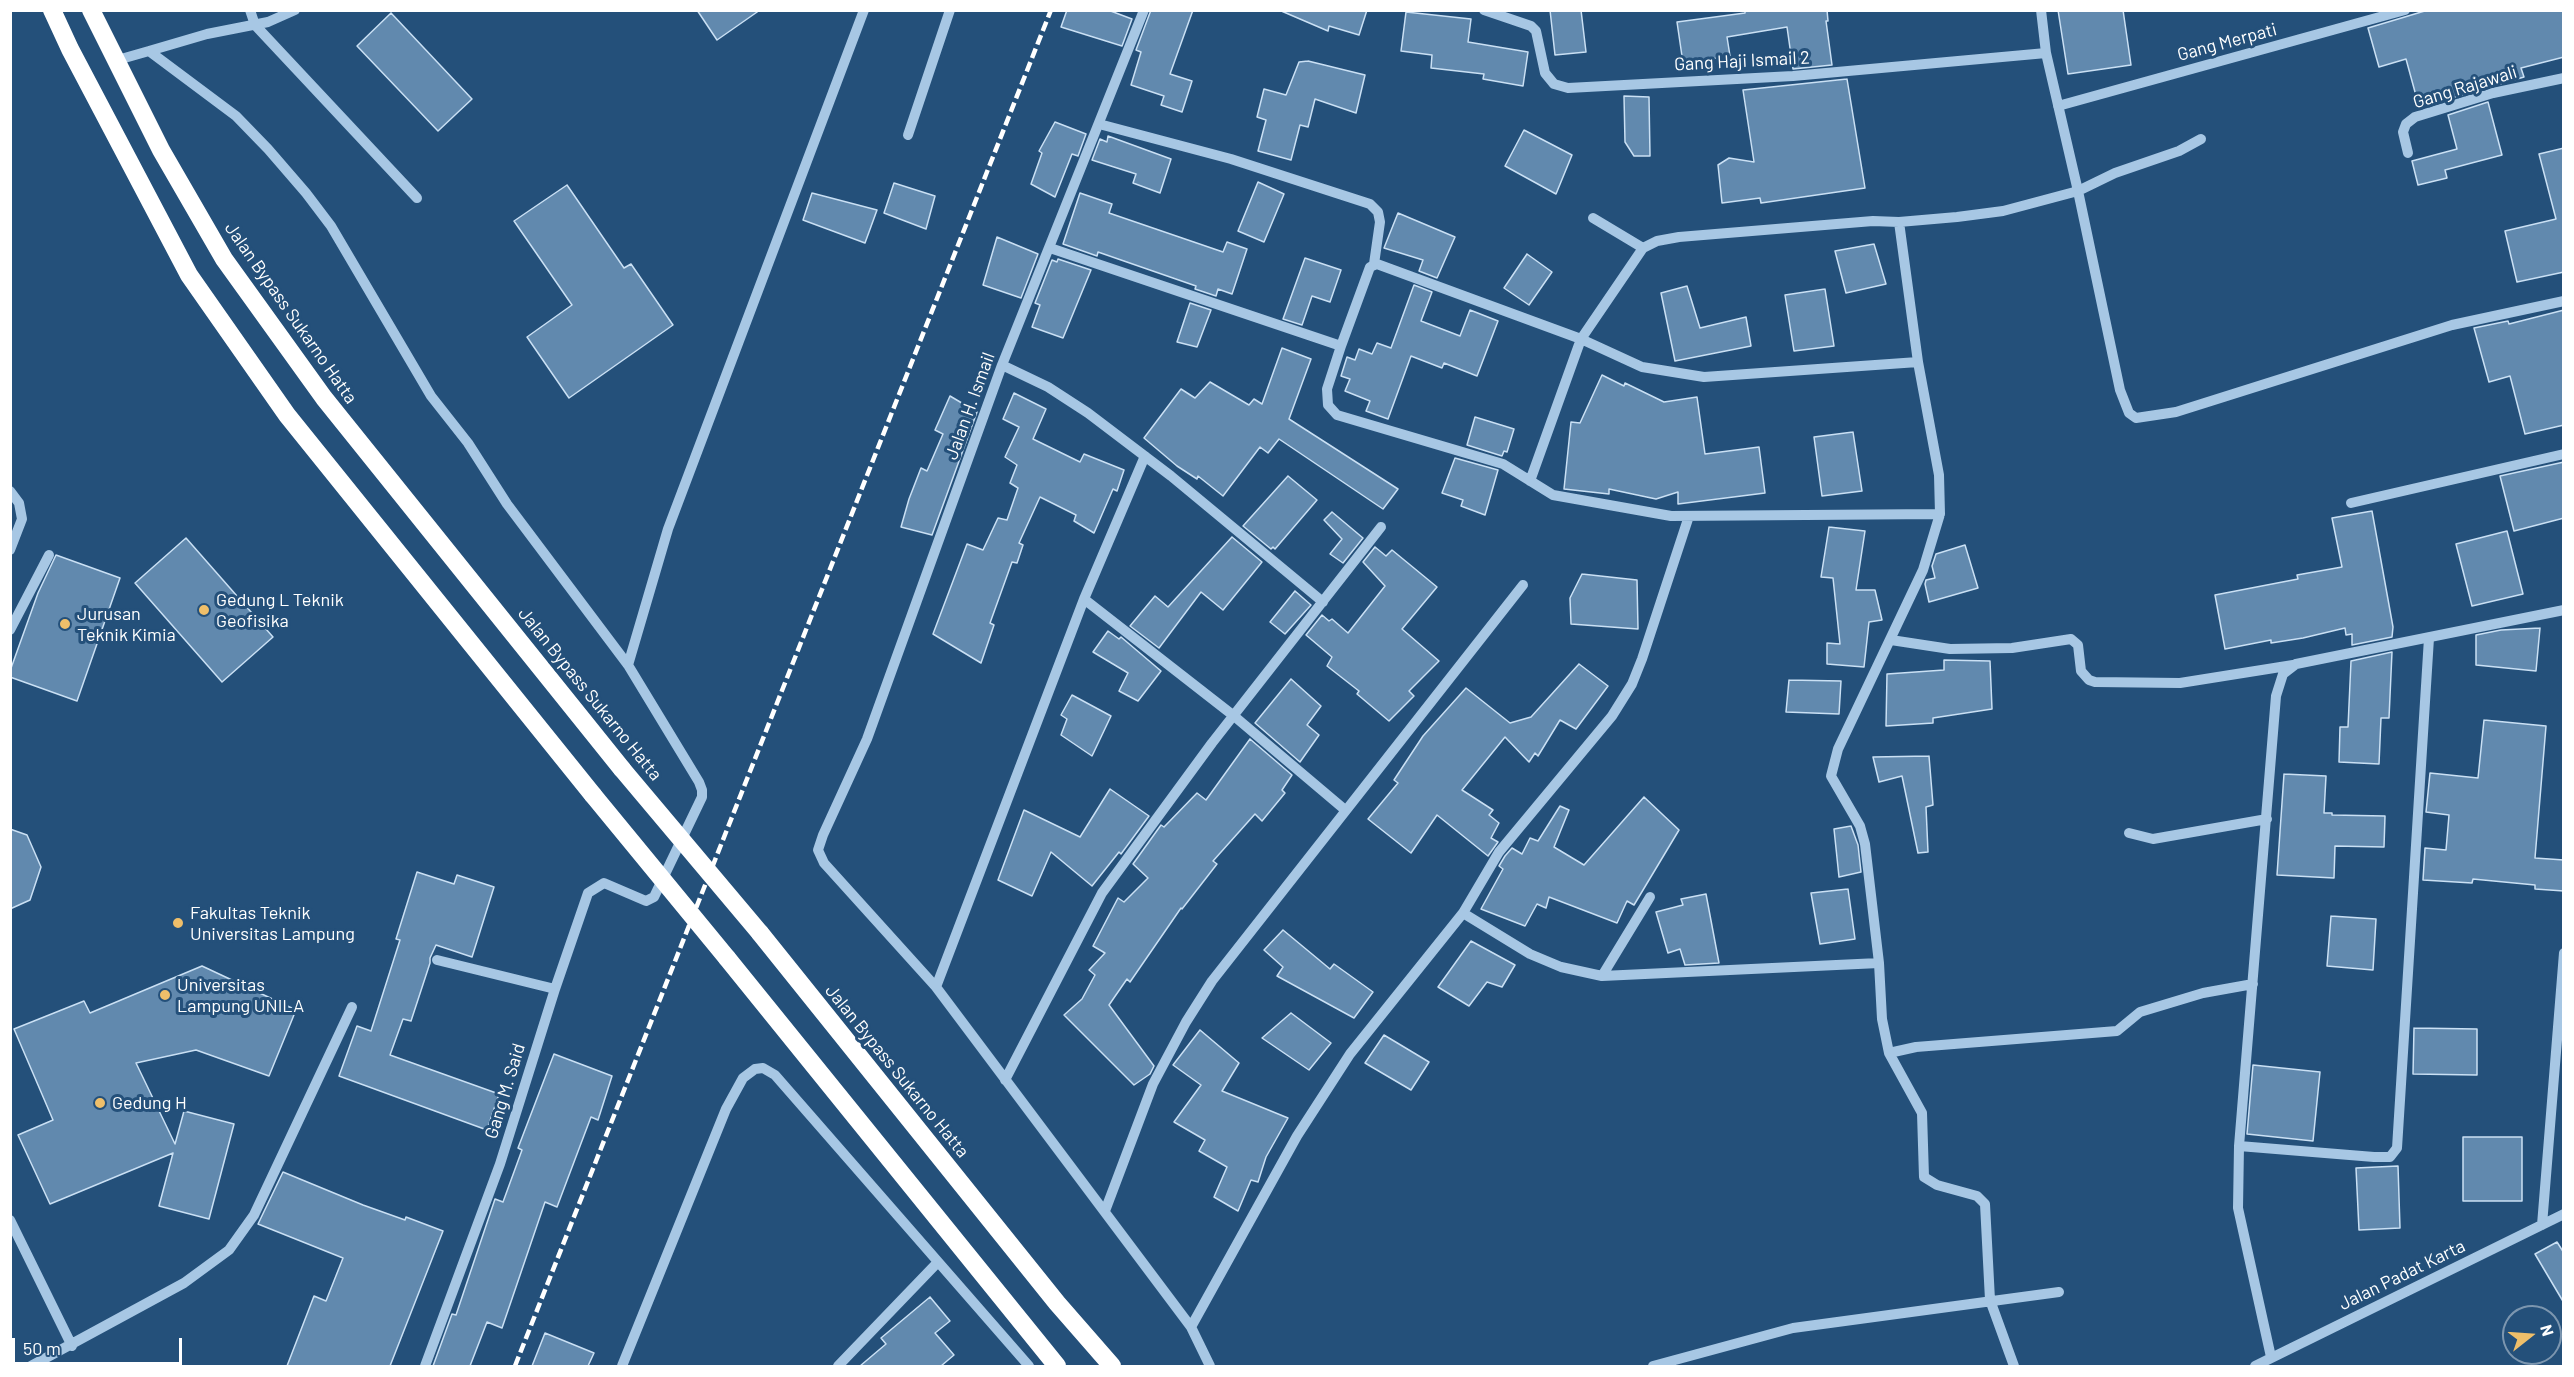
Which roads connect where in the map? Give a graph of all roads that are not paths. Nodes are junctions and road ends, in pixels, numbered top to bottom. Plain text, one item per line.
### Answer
1 (52, 10) edge
2 (91, 10) edge
3 (250, 10) edge
4 (295, 10) edge
5 (864, 10) edge
6 (950, 10) edge
7 (1144, 10) edge
8 (1484, 10) edge
9 (2041, 10) edge
10 (2405, 10) edge
11 (255, 25) junction
12 (149, 51) junction
13 (2046, 53) junction
14 (114, 61) junction
15 (2564, 78) edge
16 (2058, 106) junction
17 (1098, 124) junction
18 (908, 135) dead end
19 (2201, 139) dead end
20 (2408, 153) dead end
21 (2078, 191) junction
22 (417, 198) dead end
23 (1593, 218) dead end
24 (1899, 222) junction
25 (1050, 248) junction
26 (1643, 248) junction
27 (1374, 264) junction
28 (2564, 301) edge
29 (1581, 339) junction
30 (1341, 346) junction
31 (1918, 362) junction
32 (1002, 365) junction
33 (2564, 454) edge
34 (1145, 456) junction
35 (1530, 481) junction
36 (10, 491) edge
37 (2351, 503) dead end
38 (1940, 514) junction
39 (1689, 516) junction
40 (1381, 527) dead end
41 (10, 550) edge
42 (49, 555) dead end
43 (1523, 585) dead end
44 (1084, 598) junction
45 (1323, 602) junction
46 (2564, 609) edge
47 (10, 630) edge
48 (2429, 638) junction
49 (1891, 640) junction
50 (2296, 664) junction
51 (628, 665) junction
52 (1234, 716) junction
53 (1344, 809) junction
54 (2267, 819) junction
55 (2129, 834) dead end
56 (1650, 897) dead end
57 (1463, 913) junction
58 (2564, 953) edge
59 (437, 960) dead end
60 (1879, 963) junction
61 (1602, 976) junction
62 (2253, 984) junction
63 (936, 987) junction
64 (555, 989) junction
65 (352, 1007) dead end
66 (1889, 1053) junction
67 (1005, 1080) junction
68 (2239, 1146) junction
69 (1106, 1211) junction
70 (2564, 1214) edge
71 (10, 1220) edge
72 (2542, 1224) junction
73 (938, 1262) junction
74 (2059, 1292) dead end
75 (1990, 1300) junction
76 (1191, 1327) junction
77 (72, 1346) junction
78 (2271, 1357) junction
79 (31, 1366) edge
80 (425, 1366) edge
81 (622, 1366) edge
82 (838, 1366) edge
83 (1029, 1366) edge
84 (1057, 1366) edge
85 (1112, 1366) edge
86 (1210, 1366) edge
87 (1653, 1366) edge
88 (2014, 1366) edge
89 (2255, 1366) edge

1 - 84 highway, bridge
2 - 14 highway, Jalan Bypass Sukarno Hatta
3 - 11 street
4 - 11 street
5 - 51 street
6 - 18 street
7 - 17 street, Jalan H. Ismail
8 - 13 street, Gang Haji Ismail 2
9 - 13 street
10 - 16 street, Gang Merpati
11 - 12 street
11 - 22 street
12 - 14 street
12 - 51 street
13 - 16 street
14 - 85 highway, Jalan Bypass Sukarno Hatta, bridge
15 - 20 street, Gang Rajawali
16 - 21 street
17 - 25 street, Jalan H. Ismail
17 - 27 street
19 - 21 street
21 - 24 street
21 - 28 street
23 - 26 street
24 - 26 street
24 - 31 street
25 - 30 street
25 - 32 street, Jalan H. Ismail
26 - 29 street
27 - 29 street
27 - 30 street
29 - 31 street
29 - 35 street
30 - 35 street
31 - 38 street
32 - 34 street
32 - 63 street, Jalan H. Ismail
33 - 37 street
34 - 44 street
34 - 45 street
35 - 39 street
36 - 41 street
38 - 39 street
38 - 49 street
39 - 57 street
40 - 45 street
42 - 47 street
43 - 53 street
44 - 52 street
44 - 63 street
45 - 52 street
46 - 48 street
48 - 50 street
48 - 68 street
49 - 50 street
49 - 60 street
50 - 54 street
51 - 64 street, Gang M. Said
52 - 53 street
52 - 67 street
53 - 69 street
54 - 55 street
54 - 62 street
56 - 61 street
57 - 61 street
57 - 76 street
58 - 72 street
59 - 64 street
60 - 61 street
60 - 66 street
62 - 66 street
62 - 68 street
63 - 67 street, Jalan H. Ismail
64 - 80 street, Gang M. Said
65 - 77 street
66 - 75 street
67 - 69 street, Jalan H. Ismail
68 - 78 street
69 - 76 street, Jalan H. Ismail
70 - 72 street, Jalan Padat Karta
71 - 77 street
72 - 78 street, Jalan Padat Karta
73 - 81 street
73 - 82 street
73 - 83 street
74 - 75 street
75 - 87 street
75 - 88 street
76 - 86 street, Jalan H. Ismail
77 - 79 street
78 - 89 street, Jalan Padat Karta

